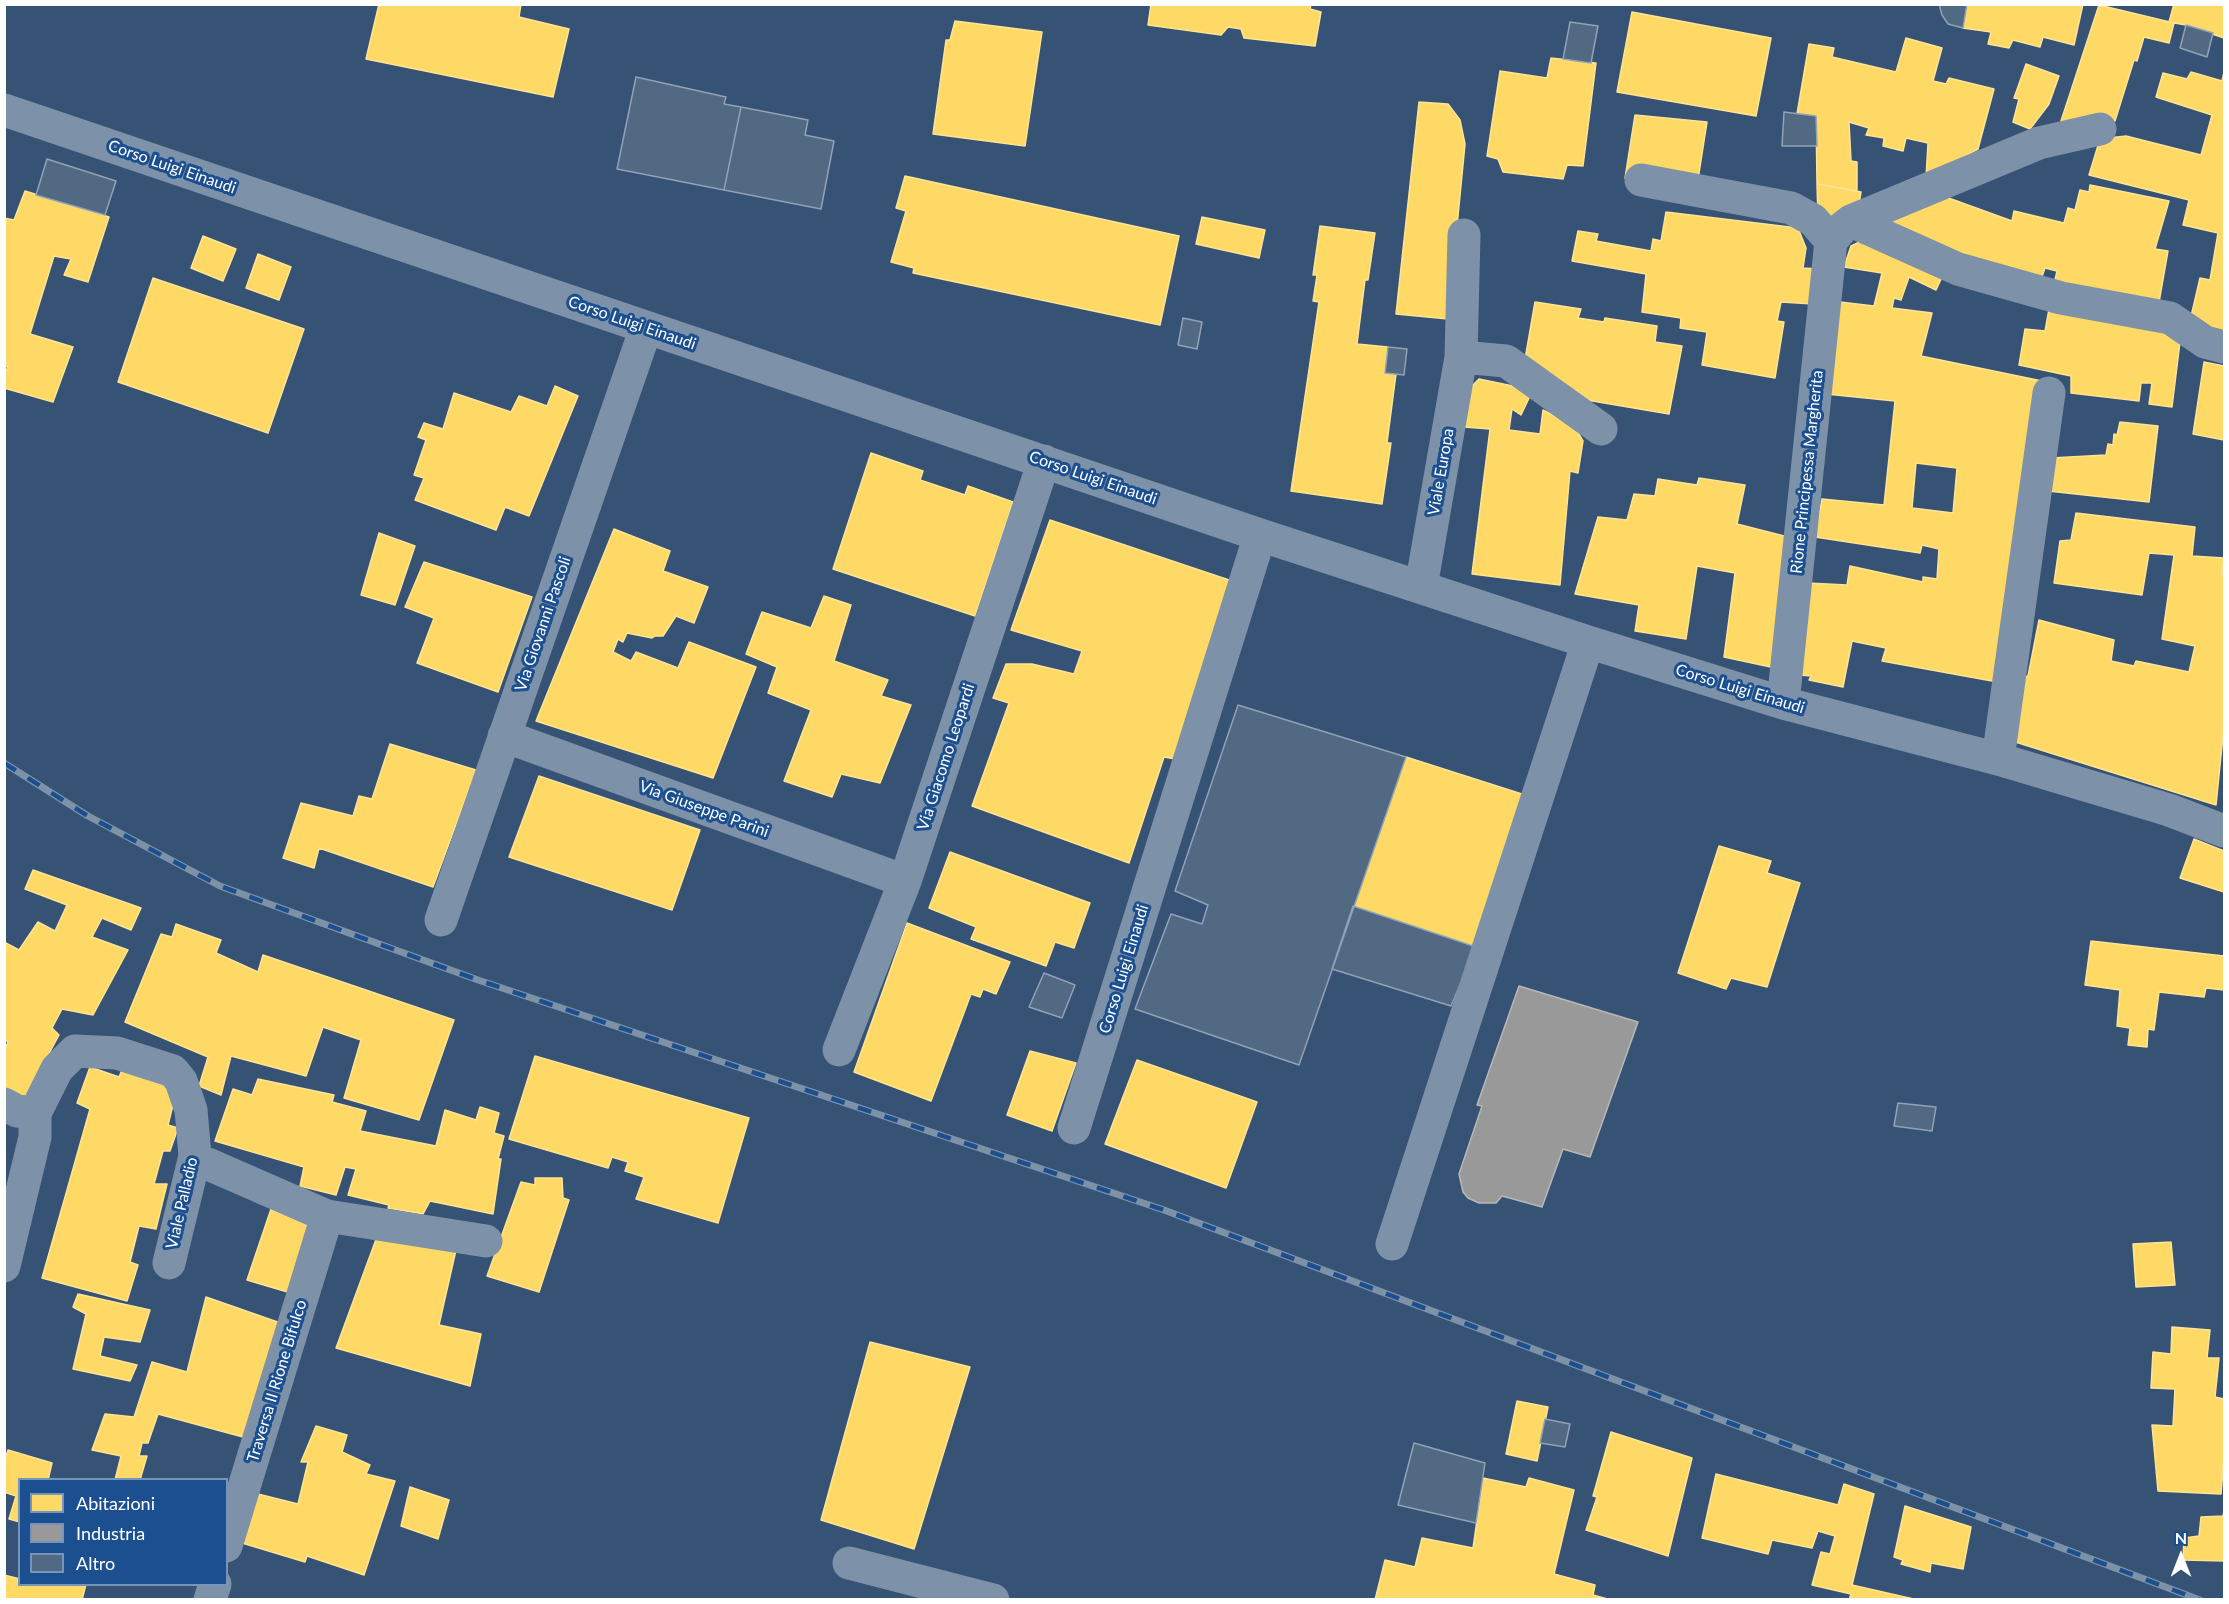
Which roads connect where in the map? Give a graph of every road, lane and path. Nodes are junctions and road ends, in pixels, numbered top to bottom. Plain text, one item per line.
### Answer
1 (4, 110) edge
2 (2100, 129) dead end
3 (1641, 180) dead end
4 (1841, 231) junction
5 (1464, 235) dead end
6 (646, 328) junction
7 (2224, 347) edge
8 (1461, 357) junction
9 (2049, 393) dead end
10 (1601, 429) dead end
11 (1044, 461) junction
12 (1260, 535) junction
13 (1421, 587) junction
14 (1588, 642) junction
15 (1783, 703) junction
16 (504, 736) junction
17 (1998, 759) junction
18 (2224, 831) edge
19 (904, 881) junction
20 (441, 920) dead end
21 (839, 1050) dead end
22 (20, 1108) edge
23 (1074, 1128) dead end
24 (208, 1164) dead end
25 (327, 1216) junction
26 (486, 1241) dead end
27 (1392, 1244) dead end
28 (169, 1263) dead end
29 (4, 1266) edge
30 (228, 1539) edge
31 (849, 1563) dead end
32 (993, 1599) edge

1 - 6 street, Corso Luigi Einaudi
2 - 4 street
3 - 4 street
4 - 7 street
4 - 15 street, Rione Principessa Margherita
5 - 8 street, Viale Europa
6 - 11 street, Corso Luigi Einaudi
6 - 16 street, Via Giovanni Pascoli
8 - 10 street
8 - 13 street, Viale Europa
9 - 17 street
11 - 12 street, Corso Luigi Einaudi
11 - 19 street, Via Giacomo Leopardi
12 - 13 street, Corso Luigi Einaudi
12 - 23 street, Corso Luigi Einaudi
13 - 14 street, Corso Luigi Einaudi
14 - 15 street, Corso Luigi Einaudi
14 - 27 street
15 - 17 street, Corso Luigi Einaudi
16 - 19 street, Via Giuseppe Parini
16 - 20 street, Via Giovanni Pascoli
17 - 18 street, Corso Luigi Einaudi
19 - 21 street, Via Giacomo Leopardi
22 - 28 street, Viale Palladio
22 - 29 street, Viale Palladio
24 - 25 street
25 - 26 street
25 - 30 street, Traversa II Rione Bifulco
31 - 32 street

